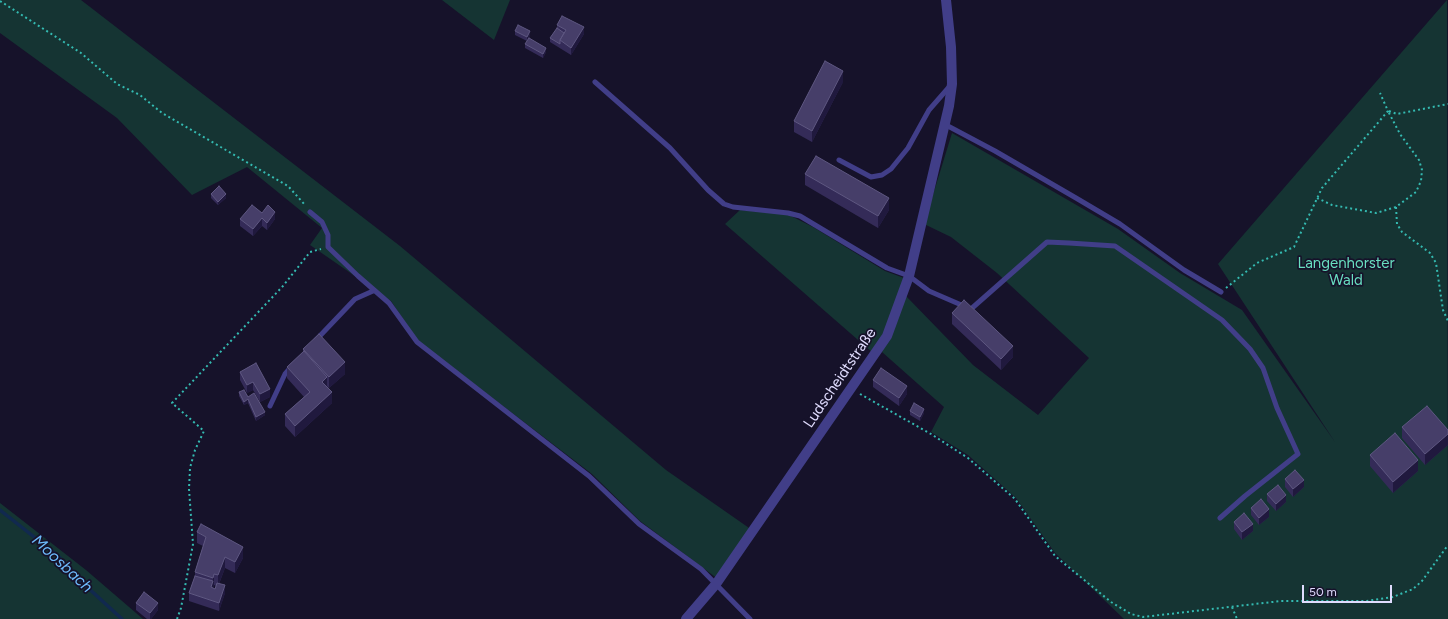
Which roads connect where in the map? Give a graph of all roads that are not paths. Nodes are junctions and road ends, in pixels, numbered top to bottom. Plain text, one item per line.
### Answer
1 (946, 0) edge
2 (595, 82) dead end
3 (952, 84) junction
4 (946, 125) junction
5 (839, 160) dead end
6 (310, 212) road end
7 (909, 276) junction
8 (373, 290) junction
9 (1221, 292) road end
10 (970, 309) junction
11 (976, 314) edge
12 (310, 346) edge
13 (295, 363) edge
14 (270, 406) dead end
15 (1220, 518) dead end
16 (716, 584) junction
17 (686, 619) edge
18 (750, 619) edge

1 - 3 street, Ludscheidtstraße
2 - 7 lane
3 - 4 street, Ludscheidtstraße
3 - 5 lane
4 - 7 street, Ludscheidtstraße
4 - 9 lane
6 - 8 lane
7 - 10 lane
7 - 16 street, Ludscheidtstraße
8 - 12 lane
8 - 16 lane
10 - 11 lane
10 - 15 lane
13 - 14 lane
16 - 17 street, Ludscheidtstraße
16 - 18 lane

